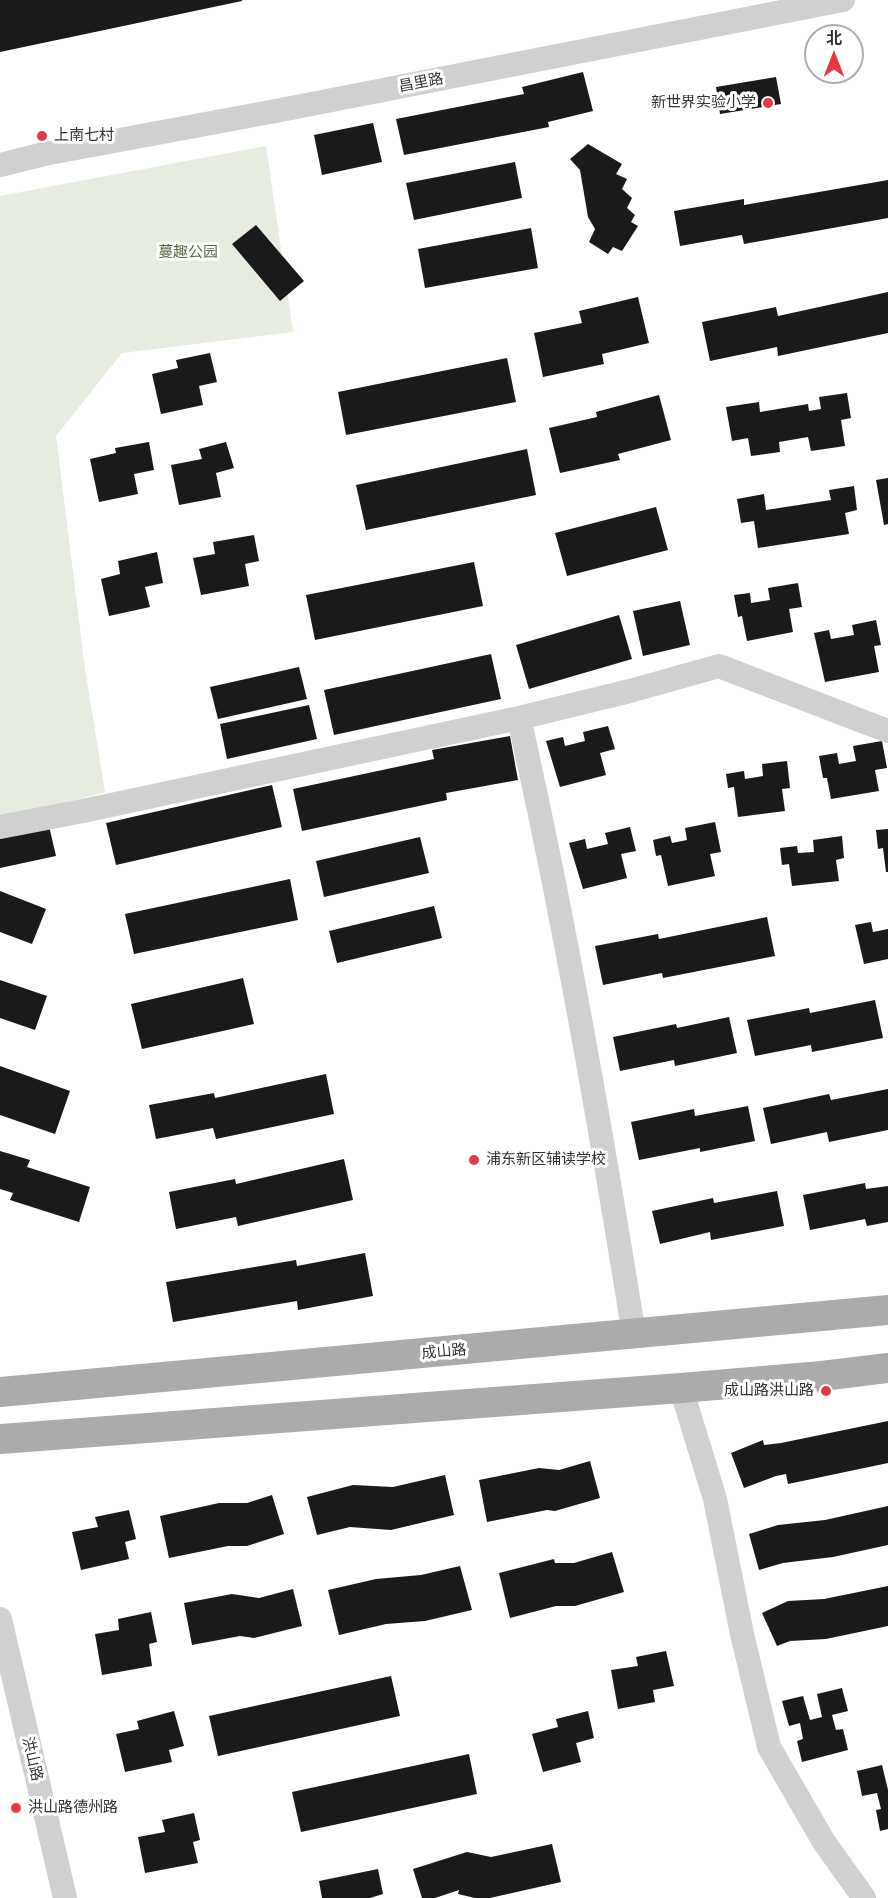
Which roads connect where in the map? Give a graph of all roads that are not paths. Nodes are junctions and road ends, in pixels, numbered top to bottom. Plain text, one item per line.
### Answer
1 (843, 0) edge
2 (0, 165) edge
3 (519, 718) junction
4 (888, 731) edge
5 (0, 827) edge
6 (888, 1310) edge
7 (634, 1335) junction
8 (888, 1368) edge
9 (681, 1388) junction
10 (0, 1392) edge
11 (0, 1439) edge
12 (0, 1619) edge
13 (65, 1898) edge
14 (864, 1898) edge

1 - 2 street, 昌里路
3 - 4 street
3 - 5 street
3 - 7 street
6 - 7 main road, 成山路
7 - 10 main road, 成山路
8 - 9 main road
9 - 11 main road
9 - 14 street
12 - 13 street, 洪山路

